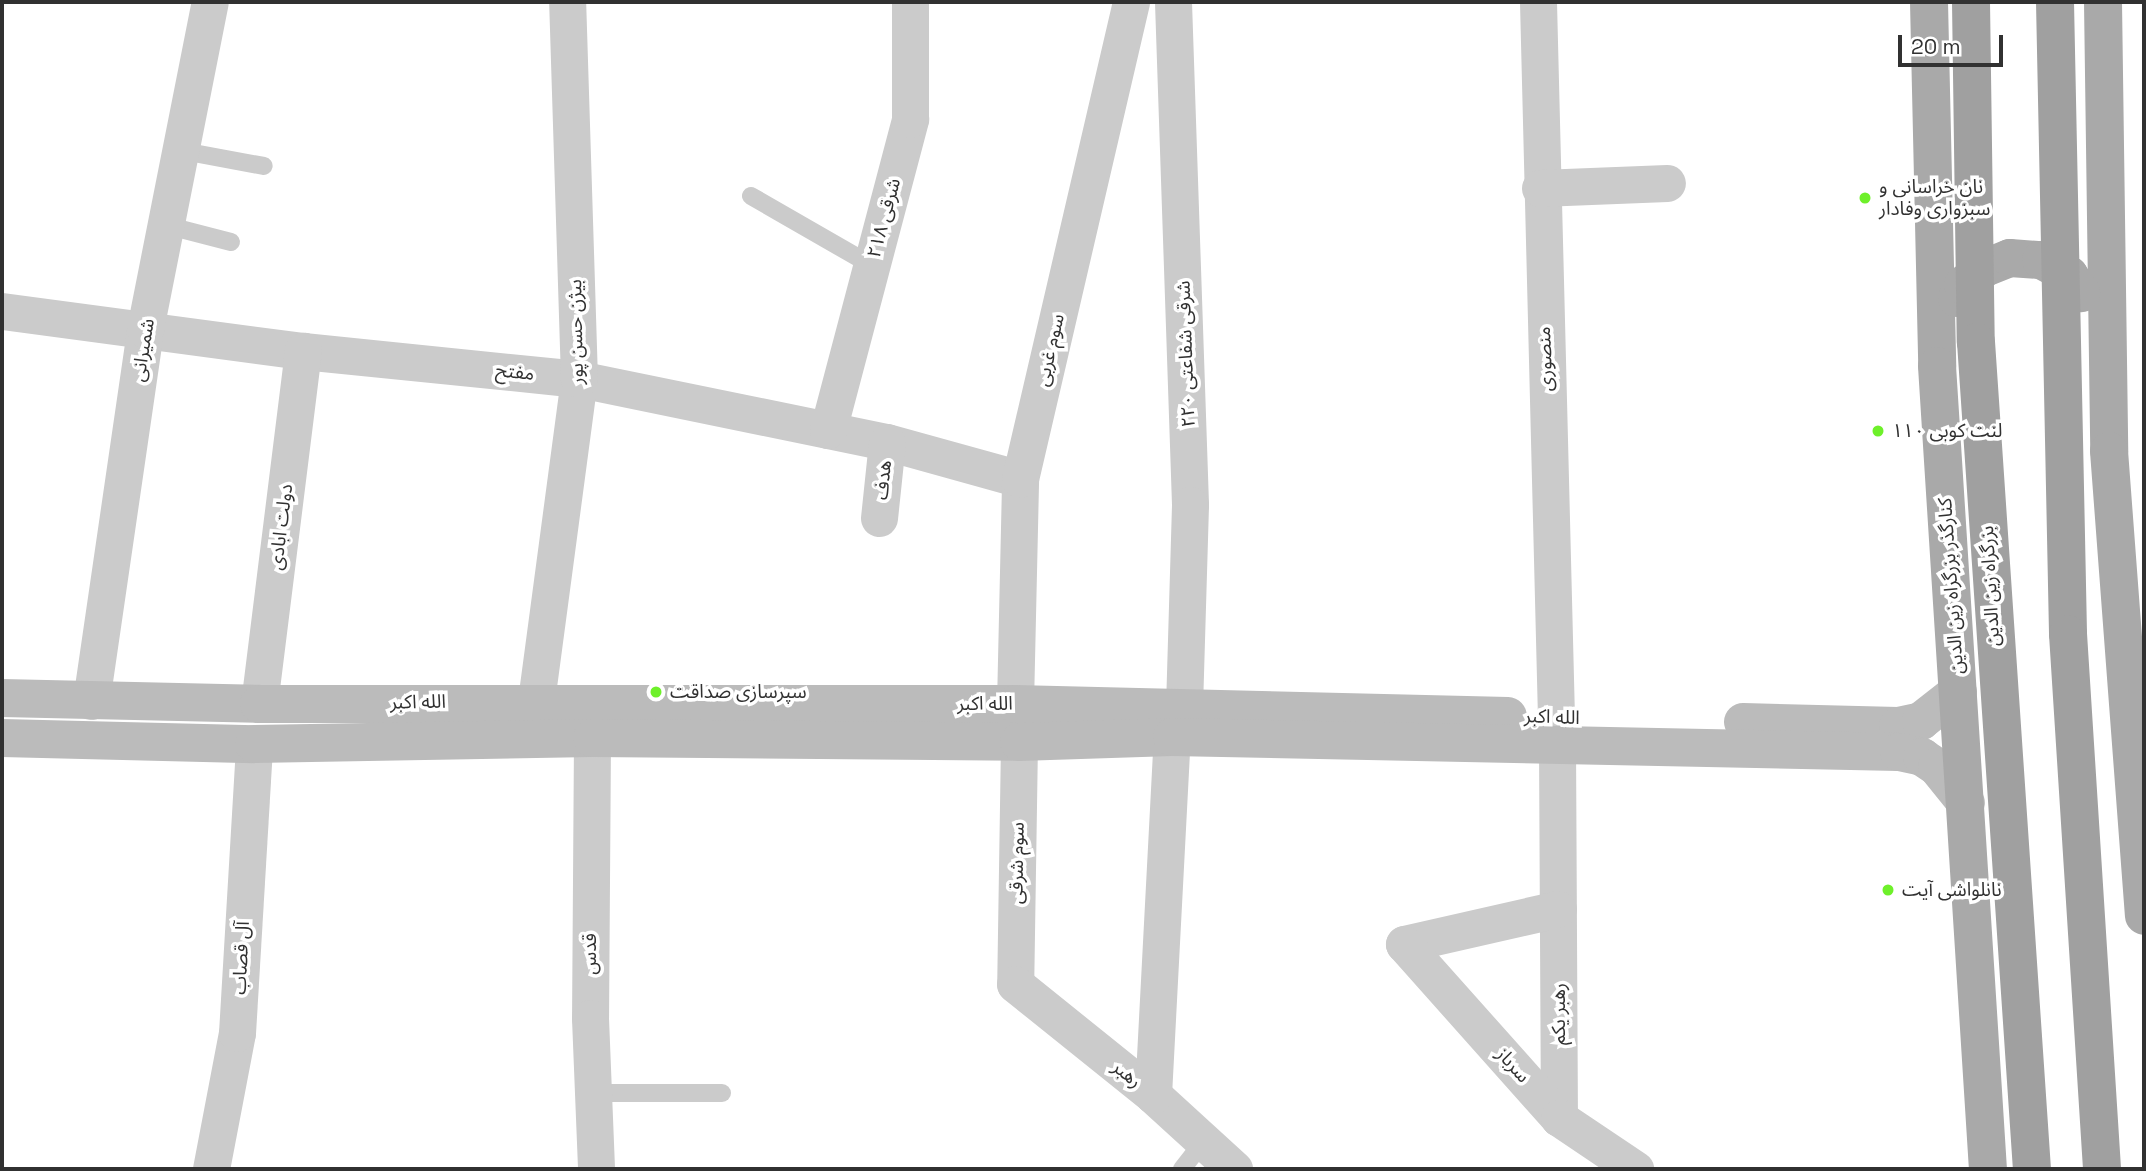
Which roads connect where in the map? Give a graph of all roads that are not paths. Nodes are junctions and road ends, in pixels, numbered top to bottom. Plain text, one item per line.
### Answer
1 (210, 2) edge
2 (567, 2) edge
3 (910, 2) edge
4 (1131, 2) edge
5 (1173, 2) edge
6 (1538, 2) edge
7 (1929, 2) edge
8 (1971, 2) edge
9 (2055, 2) edge
10 (2103, 2) edge
11 (183, 150) junction
12 (264, 166) dead end
13 (1667, 183) dead end
14 (1540, 188) junction
15 (751, 196) dead end
16 (169, 226) junction
17 (231, 242) dead end
18 (872, 265) junction
19 (2, 311) edge
20 (145, 329) junction
21 (303, 351) junction
22 (2108, 356) junction
23 (1937, 366) junction
24 (579, 379) junction
25 (828, 430) junction
26 (887, 442) junction
27 (1020, 479) junction
28 (879, 518) dead end
29 (1958, 692) junction
30 (2, 698) edge
31 (92, 701) junction
32 (536, 701) junction
33 (259, 704) junction
34 (1015, 704) junction
35 (591, 721) junction
36 (1178, 722) junction
37 (1556, 730) junction
38 (2, 738) edge
39 (1019, 741) junction
40 (254, 744) junction
41 (1966, 803) junction
42 (1558, 909) junction
43 (2144, 916) edge
44 (1015, 984) joint
45 (595, 1093) junction
46 (722, 1093) dead end
47 (1153, 1095) junction
48 (1559, 1118) junction
49 (1192, 1156) edge
50 (211, 1169) edge
51 (596, 1169) edge
52 (1234, 1169) edge
53 (1635, 1169) edge
54 (1988, 1169) edge
55 (2032, 1169) edge
56 (2102, 1169) edge

1 - 11 street, شمیرانی
2 - 24 street, بیژن حسن پور
3 - 18 street, ۲۱۸ شرقی
4 - 27 street, سوم غربی
5 - 36 street, ۲۲۰ شرقی شفاعتی
6 - 14 street, منصوری
7 - 23 main road, کنارگذر بزرگراه زین الدین
8 - 55 highway, بزرگراه زین الدین, bridge
9 - 56 highway, bridge
10 - 22 main road
11 - 12 lane
11 - 16 street, شمیرانی
13 - 14 street
14 - 37 street, منصوری
15 - 18 lane
16 - 17 lane
16 - 20 street, شمیرانی
18 - 25 street, ۲۱۸ شرقی
19 - 20 street, مفتح
20 - 21 street, مفتح
20 - 31 street, شمیرانی
21 - 24 street, مفتح
21 - 33 street, دولت ابادی
22 - 23 main road
22 - 43 main road
23 - 29 main road, کنارگذر بزرگراه زین الدین
24 - 25 street, مفتح
24 - 32 street, بیژن حسن پور
25 - 26 street, مفتح
26 - 27 street, مفتح
26 - 28 street, هدف
27 - 34 street, سوم غربی
29 - 37 main road, الله اکبر
29 - 41 main road, کنارگذر بزرگراه زین الدین
30 - 31 main road, الله اکبر
31 - 33 main road, الله اکبر
32 - 33 main road, الله اکبر
32 - 35 main road, الله اکبر
33 - 40 main road
34 - 35 main road, الله اکبر
34 - 36 main road, الله اکبر
35 - 39 main road
35 - 40 main road
35 - 45 street, قدس
36 - 37 main road, الله اکبر
36 - 39 main road
36 - 47 street, ۲۲۰ شرقی شفاعتی
37 - 41 main road
37 - 42 street, رهبر یکم
38 - 40 main road
39 - 44 street, سوم شرقی
40 - 50 street, آل قصاب
41 - 54 main road, کنارگذر بزرگراه زین الدین
42 - 48 street, رهبر یکم
42 - 48 street, سرباز
44 - 47 street, رهبر
45 - 46 lane
45 - 51 street, قدس
47 - 49 street, رهبر
48 - 53 street, سرباز
49 - 52 street, رهبر

